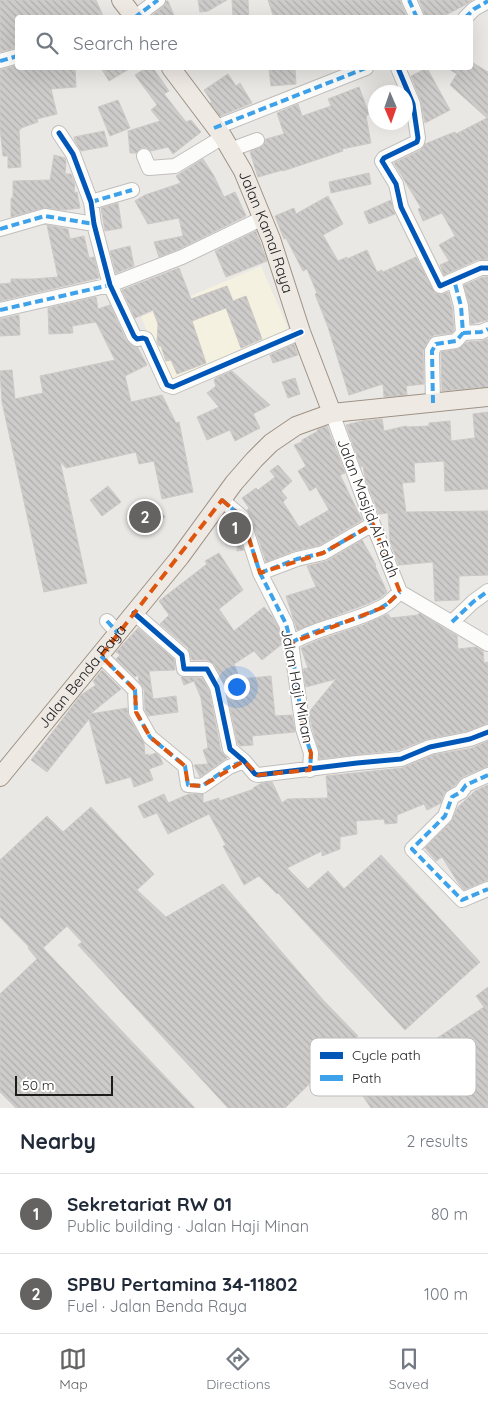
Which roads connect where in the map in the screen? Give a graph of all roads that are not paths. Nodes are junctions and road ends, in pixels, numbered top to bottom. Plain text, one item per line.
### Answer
1 (121, 0) edge
2 (158, 0) edge
3 (409, 0) edge
4 (488, 1) edge
5 (133, 15) edge
6 (138, 15) edge
7 (415, 15) edge
8 (468, 15) edge
9 (15, 57) edge
10 (0, 61) edge
11 (172, 70) edge
12 (362, 70) edge
13 (399, 70) edge
14 (59, 133) dead end
15 (223, 139) junction
16 (258, 140) dead end
17 (144, 156) dead end
18 (132, 190) dead end
19 (91, 202) junction
20 (263, 218) junction
21 (94, 224) junction
22 (0, 229) edge
23 (488, 268) edge
24 (454, 280) junction
25 (110, 285) junction
26 (0, 310) edge
27 (488, 329) edge
28 (301, 332) junction
29 (463, 333) junction
30 (488, 397) edge
31 (433, 403) junction
32 (332, 413) junction
33 (222, 500) junction
34 (373, 524) junction
35 (260, 573) junction
36 (488, 591) edge
37 (400, 592) junction
38 (134, 613) junction
39 (452, 622) junction
40 (290, 643) junction
41 (488, 644) edge
42 (101, 656) junction
43 (488, 732) edge
44 (244, 761) junction
45 (310, 770) junction
46 (488, 775) edge
47 (0, 777) edge
48 (488, 889) edge

1 - 5 main road
2 - 6 street
3 - 7 street
4 - 8 street
9 - 10 street
11 - 15 main road, Jalan Kamal Raya
12 - 15 street
13 - 24 street
14 - 19 street
15 - 16 street
15 - 17 street
15 - 20 main road, Jalan Kamal Raya
18 - 19 street
19 - 21 street
20 - 25 street
20 - 28 main road, Jalan Kamal Raya
21 - 22 street
21 - 25 street
23 - 24 street
24 - 29 street
25 - 26 street
25 - 28 street
27 - 29 street
28 - 32 main road, Jalan Kamal Raya
29 - 31 street
30 - 31 main road, Jalan Benda Raya
31 - 32 main road, Jalan Benda Raya
32 - 33 main road, Jalan Benda Raya
32 - 34 street, Jalan Masjid Al Falah
33 - 35 street, Jalan Haji Minan
33 - 38 main road, Jalan Benda Raya
34 - 35 street
34 - 37 street, Jalan Masjid Al Falah
35 - 40 street, Jalan Haji Minan
36 - 39 street
37 - 39 street, Jalan Masjid Al Falah
37 - 40 street
38 - 42 main road, Jalan Benda Raya
38 - 44 street
39 - 41 street, Jalan Masjid Al Falah
40 - 45 street, Jalan Haji Minan
42 - 44 street
42 - 47 main road, Jalan Benda Raya
43 - 45 street
44 - 45 street
46 - 48 street

